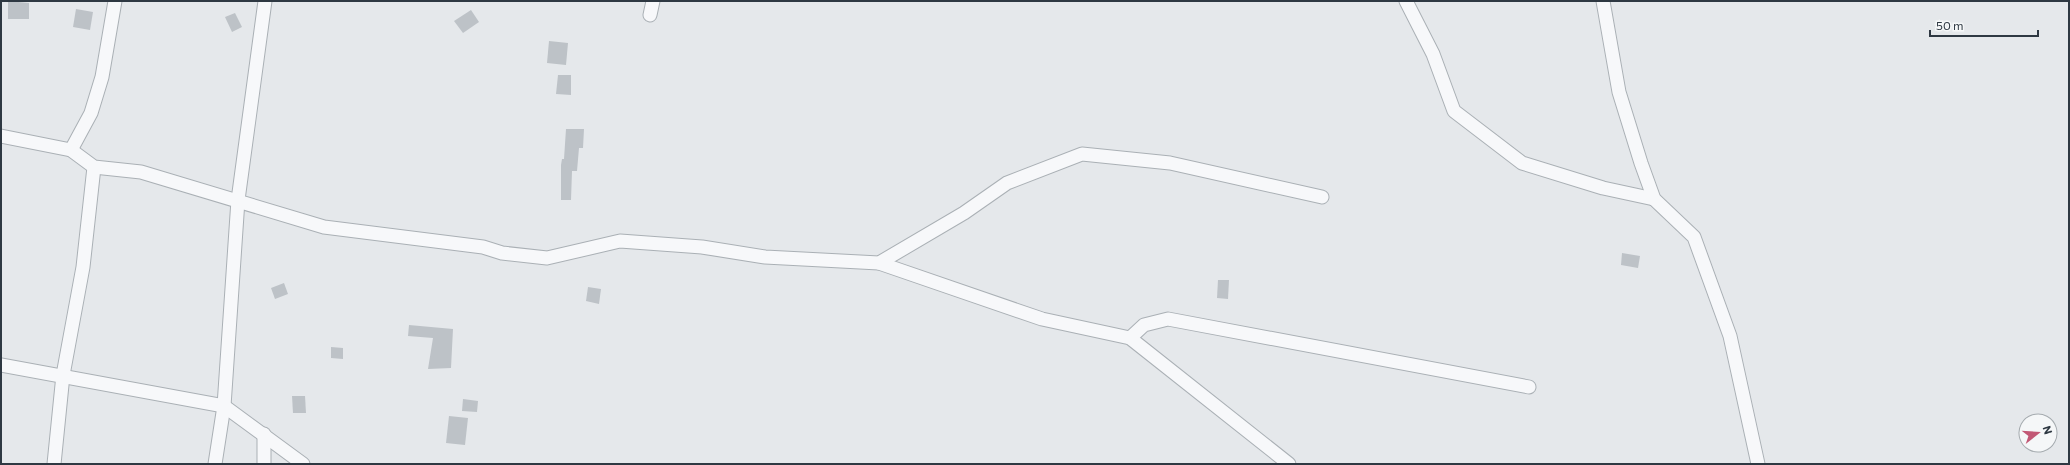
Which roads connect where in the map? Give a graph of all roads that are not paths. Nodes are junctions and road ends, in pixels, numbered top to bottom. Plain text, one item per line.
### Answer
1 (115, 1) edge
2 (265, 1) edge
3 (653, 1) edge
4 (1406, 1) edge
5 (1603, 1) edge
6 (650, 15) dead end
7 (1, 136) edge
8 (70, 150) junction
9 (94, 167) junction
10 (1322, 197) dead end
11 (1654, 199) junction
12 (238, 200) junction
13 (879, 264) junction
14 (1130, 338) junction
15 (1, 365) edge
16 (63, 376) junction
17 (1529, 387) dead end
18 (224, 406) junction
19 (264, 434) junction
20 (54, 464) edge
21 (215, 464) edge
22 (264, 464) edge
23 (303, 464) edge
24 (1289, 464) edge
25 (1758, 464) edge

1 - 8 street
2 - 12 street
3 - 6 street
4 - 11 street
5 - 11 street
7 - 8 street
8 - 9 street
9 - 12 street
9 - 16 street
10 - 13 street
11 - 25 street
12 - 13 street
12 - 18 street
13 - 14 street
14 - 17 street
14 - 24 street
15 - 16 street
16 - 18 street
16 - 20 street
18 - 19 street
18 - 21 street
19 - 22 street
19 - 23 street

